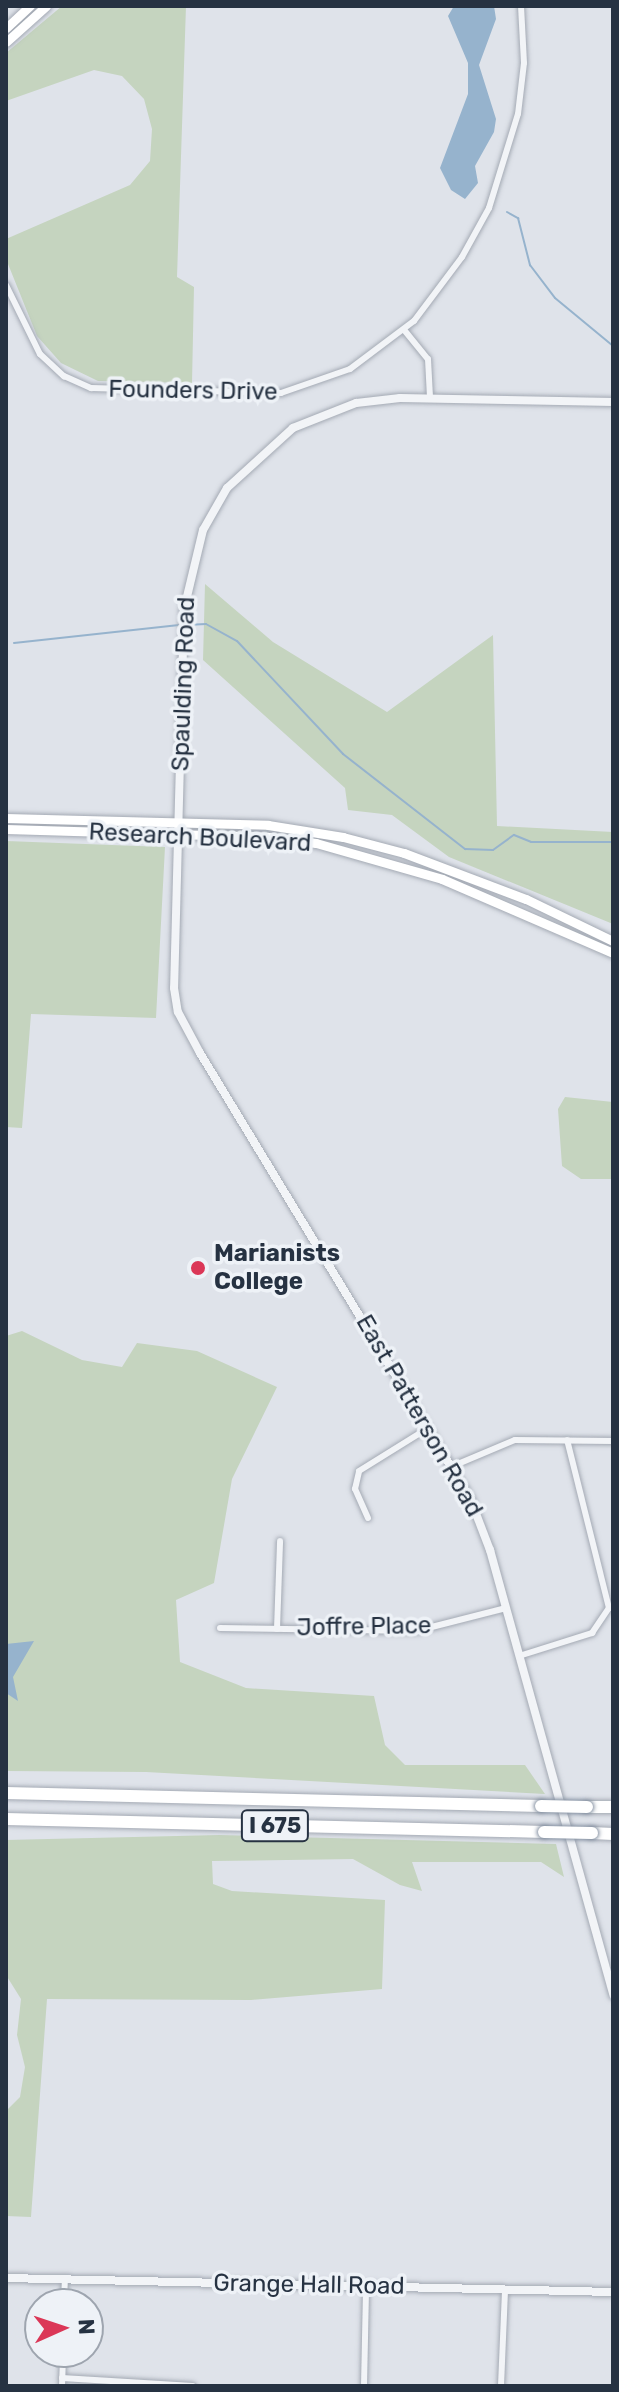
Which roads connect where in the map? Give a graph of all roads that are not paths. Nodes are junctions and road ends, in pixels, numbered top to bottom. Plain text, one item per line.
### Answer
1 (30, 6) edge
2 (46, 6) edge
3 (521, 6) edge
4 (6, 28) edge
5 (6, 42) edge
6 (6, 285) edge
7 (405, 331) junction
8 (430, 398) junction
9 (613, 402) edge
10 (6, 818) edge
11 (178, 828) junction
12 (6, 829) edge
13 (613, 941) edge
14 (613, 953) edge
15 (430, 1428) junction
16 (567, 1440) junction
17 (613, 1441) edge
18 (453, 1466) junction
19 (368, 1518) dead end
20 (280, 1541) dead end
21 (506, 1608) junction
22 (220, 1628) dead end
23 (277, 1629) junction
24 (519, 1656) junction
25 (6, 1793) edge
26 (613, 1807) edge
27 (6, 1819) edge
28 (613, 1834) edge
29 (613, 1995) edge
30 (6, 2278) edge
31 (65, 2280) junction
32 (366, 2287) junction
33 (65, 2288) edge
34 (505, 2290) junction
35 (613, 2292) edge
36 (62, 2382) edge
37 (193, 2386) edge
38 (364, 2386) edge
39 (501, 2386) edge

1 - 4 main road
2 - 5 main road
3 - 7 street, Founders Drive
6 - 7 street, Founders Drive
7 - 8 street
8 - 9 street, Spaulding Road
8 - 11 street, Spaulding Road
10 - 11 main road, Research Boulevard
11 - 12 main road, Research Boulevard
11 - 13 main road, Research Boulevard
11 - 14 main road, Research Boulevard
11 - 15 street, East Patterson Road
15 - 18 street, East Patterson Road
15 - 19 street
16 - 17 street
16 - 18 street
16 - 24 street
18 - 21 street, East Patterson Road
20 - 23 street
21 - 23 street, Joffre Place
21 - 24 street, East Patterson Road
22 - 23 street, Joffre Place
24 - 29 street, East Patterson Road
25 - 26 highway, I 675, bridge
27 - 28 highway, I 675, bridge
30 - 31 street, Grange Hall Road
31 - 32 street, Grange Hall Road
31 - 33 street
32 - 34 street, Grange Hall Road
32 - 38 street
34 - 35 street, Grange Hall Road
34 - 39 street
36 - 37 street

